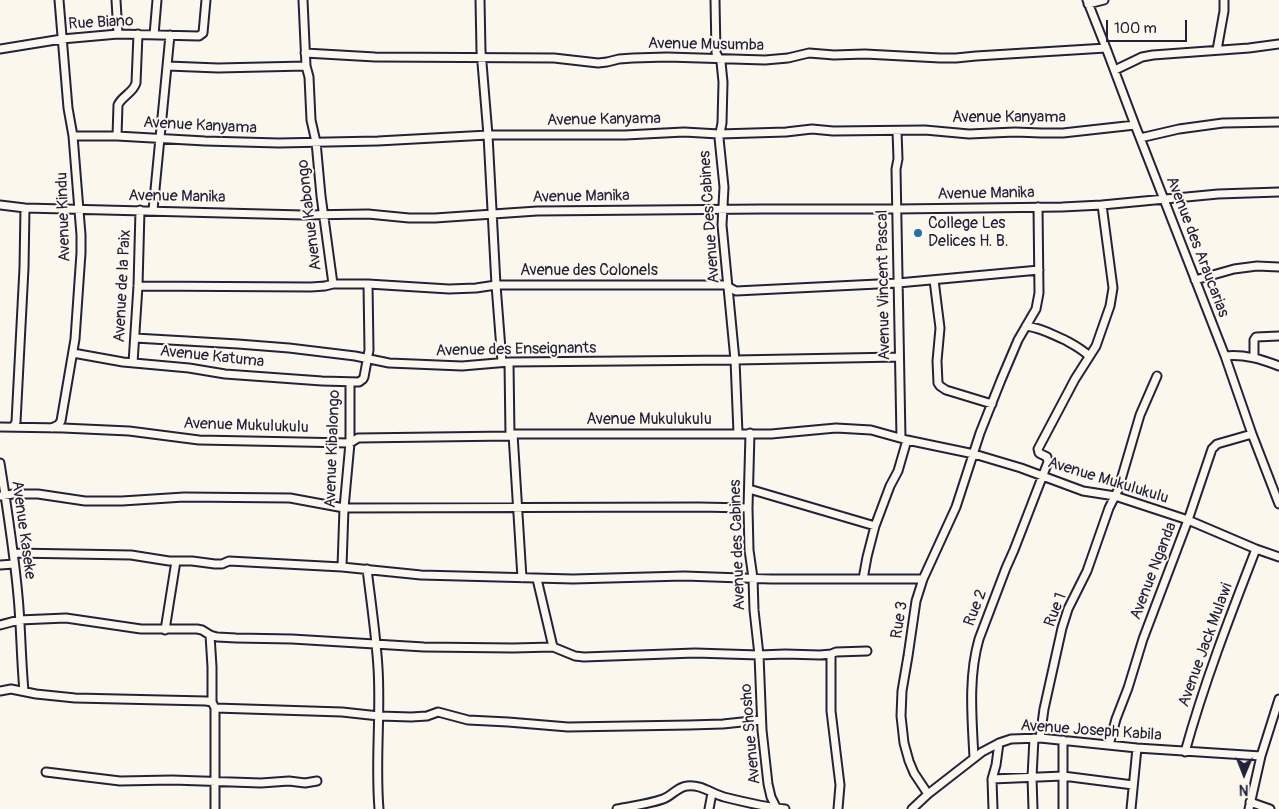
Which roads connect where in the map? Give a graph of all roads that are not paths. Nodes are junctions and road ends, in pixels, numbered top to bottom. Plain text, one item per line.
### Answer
1 (59, 0) edge
2 (116, 0) edge
3 (157, 0) edge
4 (206, 0) edge
5 (302, 0) edge
6 (480, 0) edge
7 (715, 0) edge
8 (1104, 0) edge
9 (1224, 0) edge
10 (1088, 2) edge
11 (118, 34) junction
12 (138, 34) junction
13 (154, 35) junction
14 (170, 35) junction
15 (62, 39) junction
16 (1279, 44) edge
17 (1106, 48) junction
18 (0, 49) edge
19 (1217, 50) junction
20 (305, 53) junction
21 (482, 58) junction
22 (719, 59) junction
23 (168, 66) junction
24 (306, 66) junction
25 (1115, 70) junction
26 (1279, 122) edge
27 (1135, 126) junction
28 (897, 131) junction
29 (719, 134) junction
30 (488, 135) junction
31 (73, 136) junction
32 (117, 136) junction
33 (160, 138) junction
34 (1140, 138) junction
35 (316, 142) junction
36 (1279, 192) edge
37 (1163, 198) junction
38 (0, 205) edge
39 (1102, 205) junction
40 (1038, 207) junction
41 (25, 208) junction
42 (80, 208) junction
43 (896, 209) junction
44 (140, 210) junction
45 (153, 210) junction
46 (723, 210) junction
47 (492, 214) junction
48 (324, 215) junction
49 (1279, 267) edge
50 (1039, 270) junction
51 (934, 280) junction
52 (1195, 280) junction
53 (898, 283) junction
54 (333, 284) junction
55 (368, 284) junction
56 (496, 285) junction
57 (138, 286) junction
58 (728, 286) junction
59 (1026, 326) junction
60 (1279, 336) edge
61 (135, 338) junction
62 (73, 352) junction
63 (1090, 356) junction
64 (1224, 356) junction
65 (899, 357) junction
66 (1254, 357) junction
67 (368, 359) junction
68 (735, 360) junction
69 (506, 362) junction
70 (133, 363) junction
71 (1279, 366) edge
72 (1157, 376) dead end
73 (350, 382) junction
74 (992, 404) junction
75 (0, 427) edge
76 (14, 427) junction
77 (52, 429) junction
78 (738, 433) junction
79 (750, 433) junction
80 (1252, 434) junction
81 (511, 435) junction
82 (904, 439) junction
83 (350, 443) junction
84 (974, 454) junction
85 (0, 463) edge
86 (1042, 476) junction
87 (749, 490) junction
88 (3, 496) edge
89 (1115, 496) junction
90 (1279, 504) edge
91 (344, 508) junction
92 (518, 508) junction
93 (748, 508) junction
94 (1188, 520) junction
95 (875, 526) junction
96 (1256, 549) junction
97 (14, 553) junction
98 (1279, 556) edge
99 (176, 561) junction
100 (14, 564) junction
101 (0, 565) edge
102 (342, 567) junction
103 (367, 570) junction
104 (522, 578) junction
105 (753, 578) junction
106 (863, 578) junction
107 (537, 579) junction
108 (923, 579) junction
109 (20, 620) junction
110 (0, 625) edge
111 (165, 630) junction
112 (210, 635) junction
113 (376, 644) junction
114 (553, 647) junction
115 (867, 651) dead end
116 (831, 654) junction
117 (758, 655) junction
118 (0, 691) edge
119 (24, 691) junction
120 (1279, 699) edge
121 (213, 705) junction
122 (379, 716) junction
123 (761, 720) junction
124 (1037, 738) junction
125 (1063, 740) junction
126 (999, 743) junction
127 (1109, 745) junction
128 (1137, 748) junction
129 (1185, 752) junction
130 (1261, 756) junction
131 (974, 758) junction
132 (46, 772) dead end
133 (1063, 776) junction
134 (1032, 777) junction
135 (992, 780) junction
136 (215, 781) junction
137 (317, 781) dead end
138 (1133, 785) junction
139 (712, 793) junction
140 (928, 794) junction
141 (1250, 806) edge
142 (916, 807) edge
143 (777, 808) edge
144 (215, 809) edge
145 (379, 809) edge
146 (617, 809) edge
147 (709, 809) edge
148 (785, 809) edge
149 (838, 809) edge
150 (993, 809) edge
151 (1033, 809) edge
152 (1063, 809) edge
153 (1131, 809) edge
154 (1270, 809) edge

1 - 15 street, Avenue Kindu
2 - 11 street
3 - 13 street
4 - 14 street, Rue Biano
5 - 20 street, Avenue Kabongo
6 - 21 street
7 - 22 street, Avenue Des Cabines
8 - 10 street
9 - 19 street
10 - 17 street, Avenue des Araucarias
11 - 12 street, Rue Biano
11 - 15 street, Rue Biano
12 - 13 street, Rue Biano
12 - 32 street
13 - 14 street, Rue Biano
14 - 23 street
15 - 18 street, Rue Biano
15 - 31 street, Avenue Kindu
16 - 19 street
17 - 22 street, Avenue Musumba
17 - 25 street, Avenue des Araucarias
19 - 25 street
20 - 21 street, Avenue Musumba
20 - 24 street, Avenue Kabongo
21 - 22 street, Avenue Musumba
21 - 30 street
22 - 29 street, Avenue Des Cabines
23 - 24 street
23 - 33 street
24 - 35 street, Avenue Kabongo
25 - 27 street, Avenue des Araucarias
26 - 34 street
27 - 28 street, Avenue Kanyama
27 - 34 street, Avenue des Araucarias
28 - 29 street, Avenue Kanyama
28 - 43 street, Avenue Vincent Pascal
29 - 30 street, Avenue Kanyama
29 - 46 street, Avenue Des Cabines
30 - 35 street, Avenue Kanyama
30 - 47 street
31 - 32 street, Avenue Kanyama
31 - 42 street, Avenue Kindu
32 - 33 street, Avenue Kanyama
33 - 35 street, Avenue Kanyama
33 - 45 street
34 - 37 street, Avenue des Araucarias
35 - 48 street, Avenue Kabongo
36 - 37 street, Avenue Manika
37 - 39 street, Avenue Manika
37 - 52 street, Avenue des Araucarias
38 - 41 street, Avenue Manika
39 - 40 street, Avenue Manika
39 - 63 street
40 - 43 street, Avenue Manika
40 - 50 street, Rue 3
41 - 42 street, Avenue Manika
41 - 76 street
42 - 44 street, Avenue Manika
42 - 62 street, Avenue Kindu
43 - 46 street, Avenue Manika
43 - 53 street, Avenue Vincent Pascal
44 - 45 street, Avenue Manika
44 - 57 street, Avenue de la Paix
45 - 48 street, Avenue Manika
46 - 47 street, Avenue Manika
46 - 58 street, Avenue Des Cabines
47 - 48 street, Avenue Manika
47 - 56 street
48 - 54 street, Avenue Kabongo
49 - 52 street
50 - 51 street, Avenue des Colonels
50 - 59 street, Rue 3
51 - 53 street, Avenue des Colonels
51 - 74 street
52 - 64 street, Avenue des Araucarias
53 - 58 street, Avenue des Colonels
53 - 65 street, Avenue Vincent Pascal
54 - 55 street, Avenue des Colonels
54 - 57 street, Avenue des Colonels
55 - 56 street, Avenue des Colonels
55 - 67 street, Avenue Kibalongo
56 - 58 street, Avenue des Colonels
56 - 69 street
57 - 61 street, Avenue de la Paix
58 - 68 street, Avenue Des Cabines
59 - 63 street
59 - 74 street, Rue 3
60 - 66 street
61 - 67 street, Avenue des Enseignants
61 - 70 street, Avenue de la Paix
62 - 70 street, Avenue Katuma
62 - 77 street, Avenue Kindu
63 - 86 street, Rue 2
64 - 66 street
64 - 80 street, Avenue des Araucarias
65 - 68 street, Avenue des Enseignants
65 - 82 street, Avenue Vincent Pascal
66 - 71 street
67 - 69 street, Avenue des Enseignants
67 - 73 street, Avenue Kibalongo
68 - 69 street, Avenue des Enseignants
68 - 78 street, Avenue Des Cabines
69 - 81 street
70 - 73 street, Avenue Katuma
72 - 89 street, Rue 1
73 - 83 street, Avenue Kibalongo
74 - 84 street, Rue 3
75 - 76 street, Avenue Mukulukulu
76 - 77 street, Avenue Mukulukulu
77 - 83 street, Avenue Mukulukulu
78 - 79 street, Avenue Mukulukulu
78 - 81 street, Avenue Mukulukulu
79 - 82 street, Avenue Mukulukulu
79 - 87 street, Avenue des Cabines
80 - 90 street, Avenue des Araucarias
80 - 94 street, Avenue Nganda
81 - 83 street, Avenue Mukulukulu
81 - 92 street
82 - 84 street, Avenue Mukulukulu
82 - 95 street, Avenue Vincent Pascal
83 - 91 street, Avenue Kibalongo
84 - 86 street, Avenue Mukulukulu
84 - 108 street, Rue 3
85 - 88 street, Avenue Kaseke
86 - 89 street, Avenue Mukulukulu
86 - 131 street, Rue 2
87 - 93 street, Avenue des Cabines
87 - 95 street
88 - 91 street
88 - 97 street, Avenue Kaseke
89 - 94 street, Avenue Mukulukulu
89 - 124 street, Rue 1
91 - 92 street
91 - 102 street, Avenue Kibalongo
92 - 93 street
92 - 104 street
93 - 105 street, Avenue des Cabines
94 - 96 street, Avenue Mukulukulu
94 - 127 street, Avenue Nganda
95 - 106 street, Avenue Vincent Pascal
96 - 98 street, Avenue Mukulukulu
96 - 129 street, Avenue Jack Mulawi
97 - 99 street
97 - 100 street, Avenue Kaseke
99 - 102 street
99 - 111 street
100 - 101 street
100 - 109 street, Avenue Kaseke
102 - 103 street
103 - 104 street
103 - 113 street
104 - 107 street
105 - 106 street
105 - 107 street
105 - 117 street, Avenue des Cabines
106 - 108 street
107 - 114 street
108 - 140 street, Rue 3
109 - 110 street
109 - 111 street
109 - 119 street, Avenue Kaseke
111 - 112 street
112 - 113 street
112 - 121 street
113 - 114 street
113 - 122 street
114 - 117 street
115 - 116 street
116 - 117 street
116 - 149 street
117 - 123 street, Avenue Shosho
118 - 119 street
119 - 121 street
120 - 130 street
121 - 122 street
121 - 136 street
122 - 123 street
122 - 145 street
123 - 143 street, Avenue Shosho
124 - 125 street, Avenue Joseph Kabila
124 - 126 street, Avenue Joseph Kabila
124 - 134 street, Rue 1
125 - 127 street, Avenue Joseph Kabila
125 - 133 street
126 - 131 street, Avenue Joseph Kabila
126 - 135 street
127 - 128 street, Avenue Joseph Kabila
128 - 129 street, Avenue Joseph Kabila
128 - 138 street
129 - 130 street, Avenue Joseph Kabila
130 - 141 street
131 - 140 street, Avenue Joseph Kabila
132 - 136 street
133 - 134 street
133 - 138 street
133 - 152 street
134 - 135 street
134 - 151 street, Rue 1
135 - 150 street
136 - 137 street
136 - 144 street
138 - 153 street
139 - 143 street
139 - 146 street
139 - 147 street
140 - 142 street, Avenue Joseph Kabila
141 - 154 street
143 - 148 street

